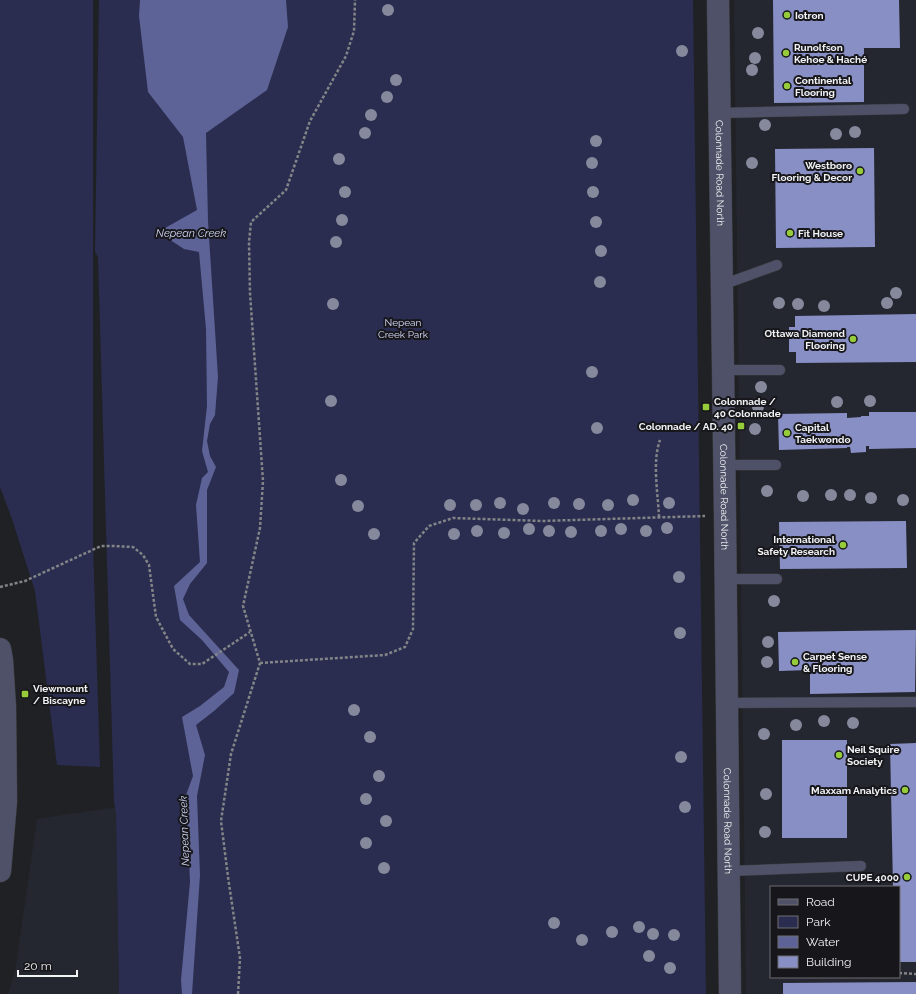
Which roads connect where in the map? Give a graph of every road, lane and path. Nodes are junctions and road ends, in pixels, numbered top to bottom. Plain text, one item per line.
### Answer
1 (355, 0) edge
2 (718, 0) edge
3 (904, 109) dead end
4 (720, 113) junction
5 (777, 264) dead end
6 (722, 285) junction
7 (723, 370) junction
8 (780, 370) dead end
9 (660, 440) dead end
10 (724, 465) junction
11 (776, 465) dead end
12 (725, 515) junction
13 (659, 517) junction
14 (726, 578) junction
15 (777, 579) dead end
16 (0, 587) edge
17 (250, 632) junction
18 (0, 648) edge
19 (260, 663) junction
20 (916, 702) edge
21 (727, 703) junction
22 (861, 866) dead end
23 (0, 871) edge
24 (729, 871) junction
25 (900, 974) edge
26 (916, 974) edge
27 (238, 994) edge
28 (730, 994) edge

1 - 17 path
2 - 4 street, Colonnade Road North
3 - 4 lane
4 - 6 street, Colonnade Road North
5 - 6 lane
6 - 7 street, Colonnade Road North
7 - 8 lane
7 - 10 street, Colonnade Road North
9 - 13 path
10 - 11 lane
10 - 12 street, Colonnade Road North
12 - 13 path
12 - 14 street, Colonnade Road North
13 - 19 path
14 - 15 lane
14 - 21 street, Colonnade Road North
16 - 17 path
17 - 19 path
18 - 23 street
19 - 27 path
20 - 21 lane
21 - 24 street, Colonnade Road North
22 - 24 lane
24 - 28 street, Colonnade Road North
25 - 26 path

